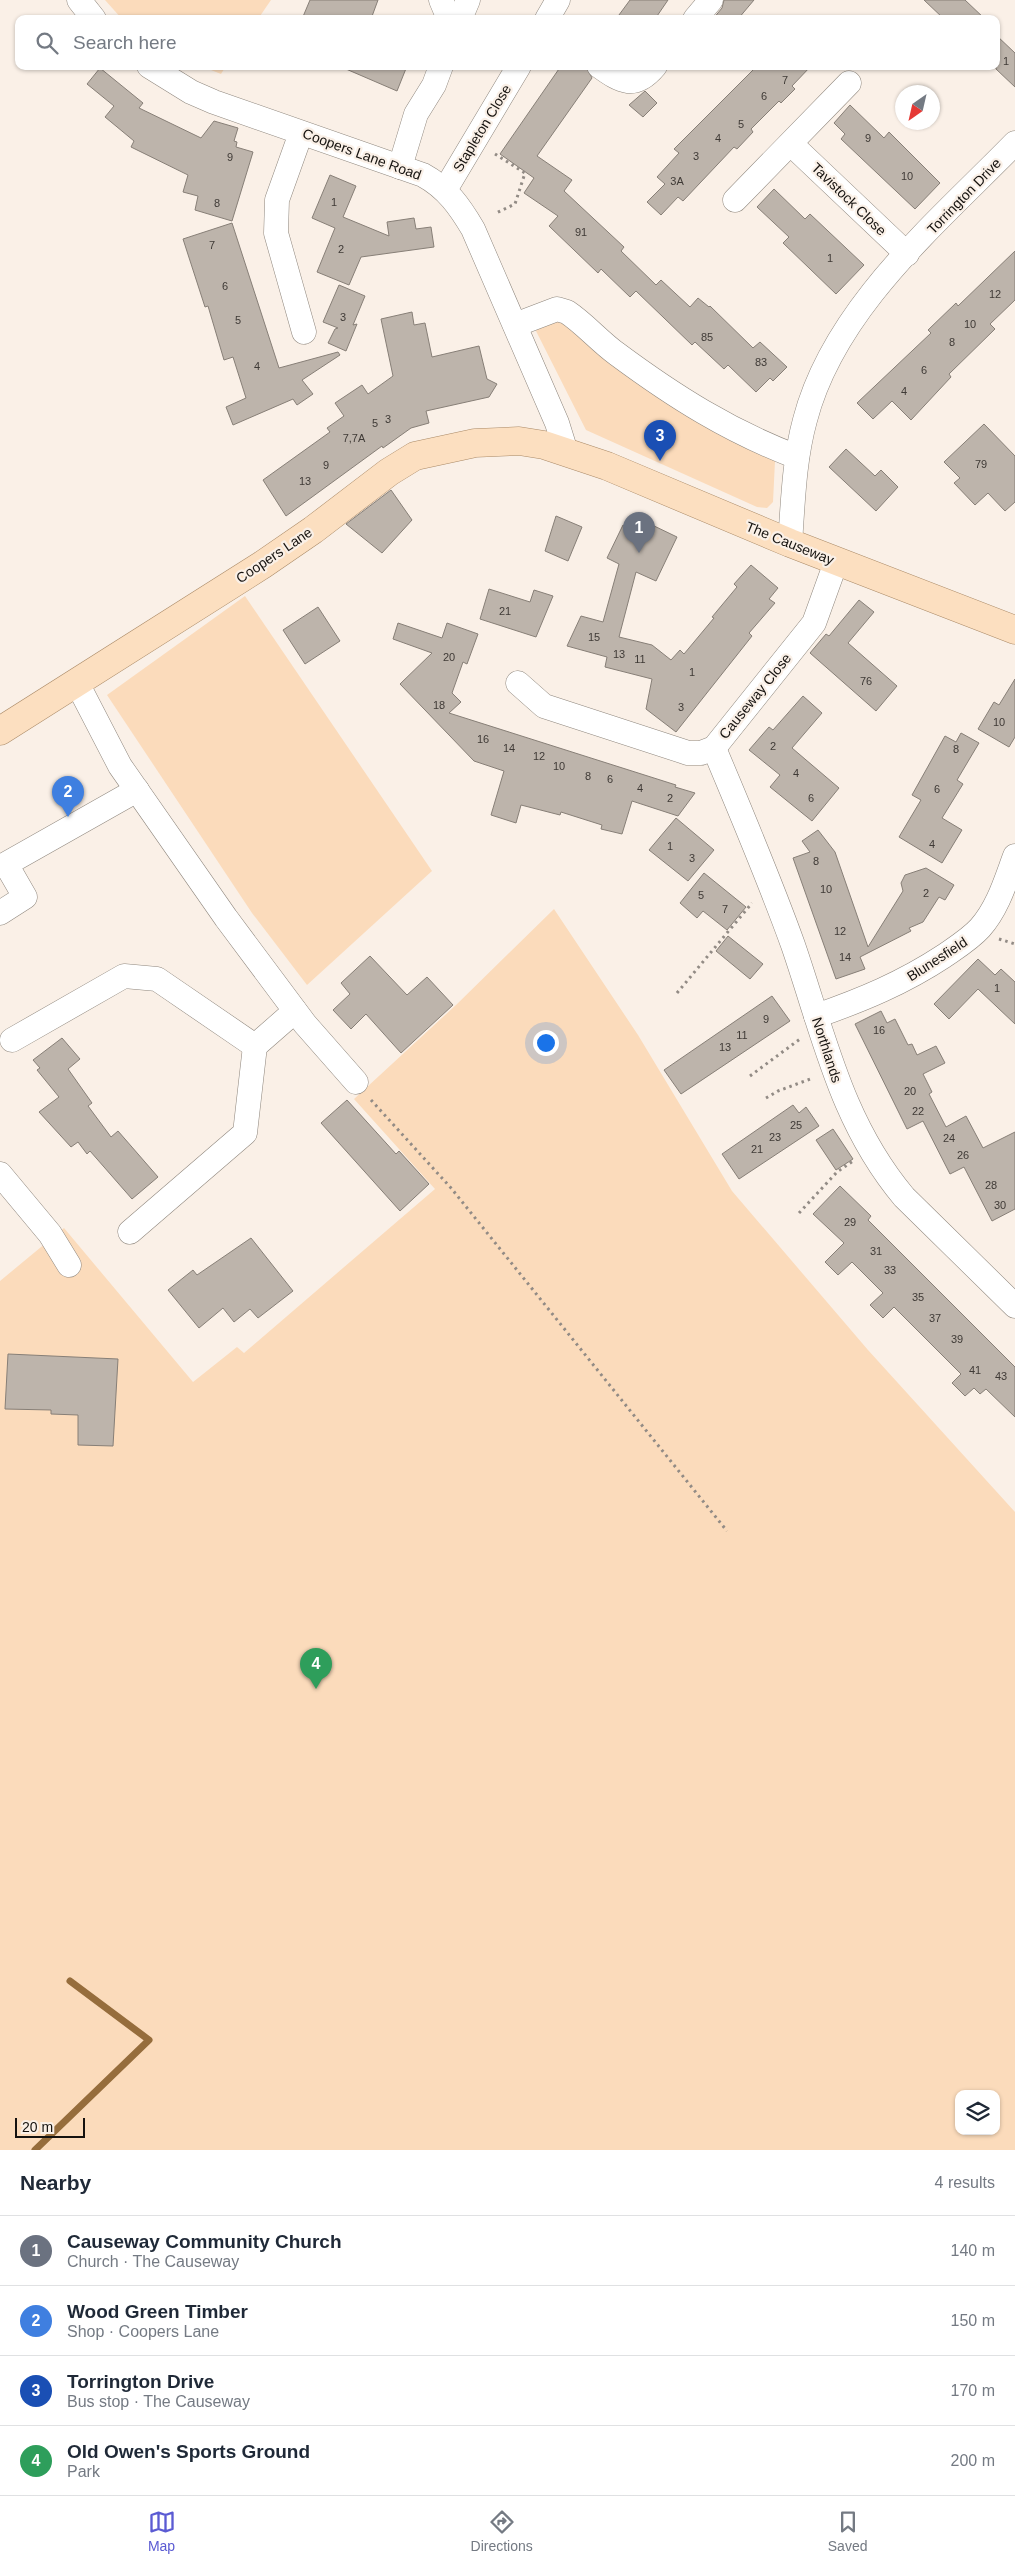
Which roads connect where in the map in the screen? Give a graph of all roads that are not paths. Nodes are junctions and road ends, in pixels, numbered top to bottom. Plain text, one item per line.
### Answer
1 (79, 0) edge
2 (441, 0) edge
3 (468, 0) edge
4 (558, 0) edge
5 (711, 0) edge
6 (91, 15) edge
7 (447, 15) edge
8 (462, 15) edge
9 (549, 15) edge
10 (698, 15) edge
11 (155, 70) edge
12 (440, 70) edge
13 (517, 70) edge
14 (606, 70) edge
15 (651, 70) edge
16 (850, 83) dead end
17 (301, 133) junction
18 (1015, 143) edge
19 (792, 144) junction
20 (400, 167) junction
21 (445, 190) junction
22 (735, 200) dead end
23 (907, 254) junction
24 (515, 325) junction
25 (304, 332) dead end
26 (566, 452) junction
27 (797, 456) junction
28 (790, 543) junction
29 (836, 562) junction
30 (1015, 630) edge
31 (77, 683) junction
32 (518, 683) dead end
33 (0, 731) edge
34 (714, 748) junction
35 (137, 790) junction
36 (1015, 856) edge
37 (0, 913) edge
38 (295, 1011) junction
39 (818, 1022) junction
40 (12, 1040) dead end
41 (256, 1046) junction
42 (356, 1082) road end
43 (0, 1174) edge
44 (130, 1232) dead end
45 (69, 1265) dead end
46 (1015, 1306) edge

1 - 6 street
2 - 7 street
3 - 8 street
4 - 9 street
5 - 10 street
11 - 17 street, Coopers Lane Road
12 - 20 street
13 - 21 street, Stapleton Close
14 - 15 street
16 - 19 street
17 - 20 street, Coopers Lane Road
17 - 25 street
18 - 23 street, Torrington Drive
19 - 22 street
19 - 23 street, Tavistock Close
20 - 21 street, Coopers Lane Road
21 - 24 street, Coopers Lane Road
23 - 27 street, Torrington Drive
24 - 26 street, Coopers Lane Road
24 - 27 street
26 - 28 main road, The Causeway
26 - 31 main road, Coopers Lane
27 - 28 street, Torrington Drive
28 - 29 main road, The Causeway
29 - 30 main road, The Causeway
29 - 34 street, Causeway Close
31 - 33 main road, Coopers Lane
31 - 35 street
32 - 34 street, Causeway Close
34 - 39 street, Northlands
35 - 37 street
35 - 38 street
36 - 39 street, Blunesfield
38 - 41 street
38 - 42 street
39 - 46 street, Northlands
40 - 41 street
41 - 44 street
43 - 45 street

